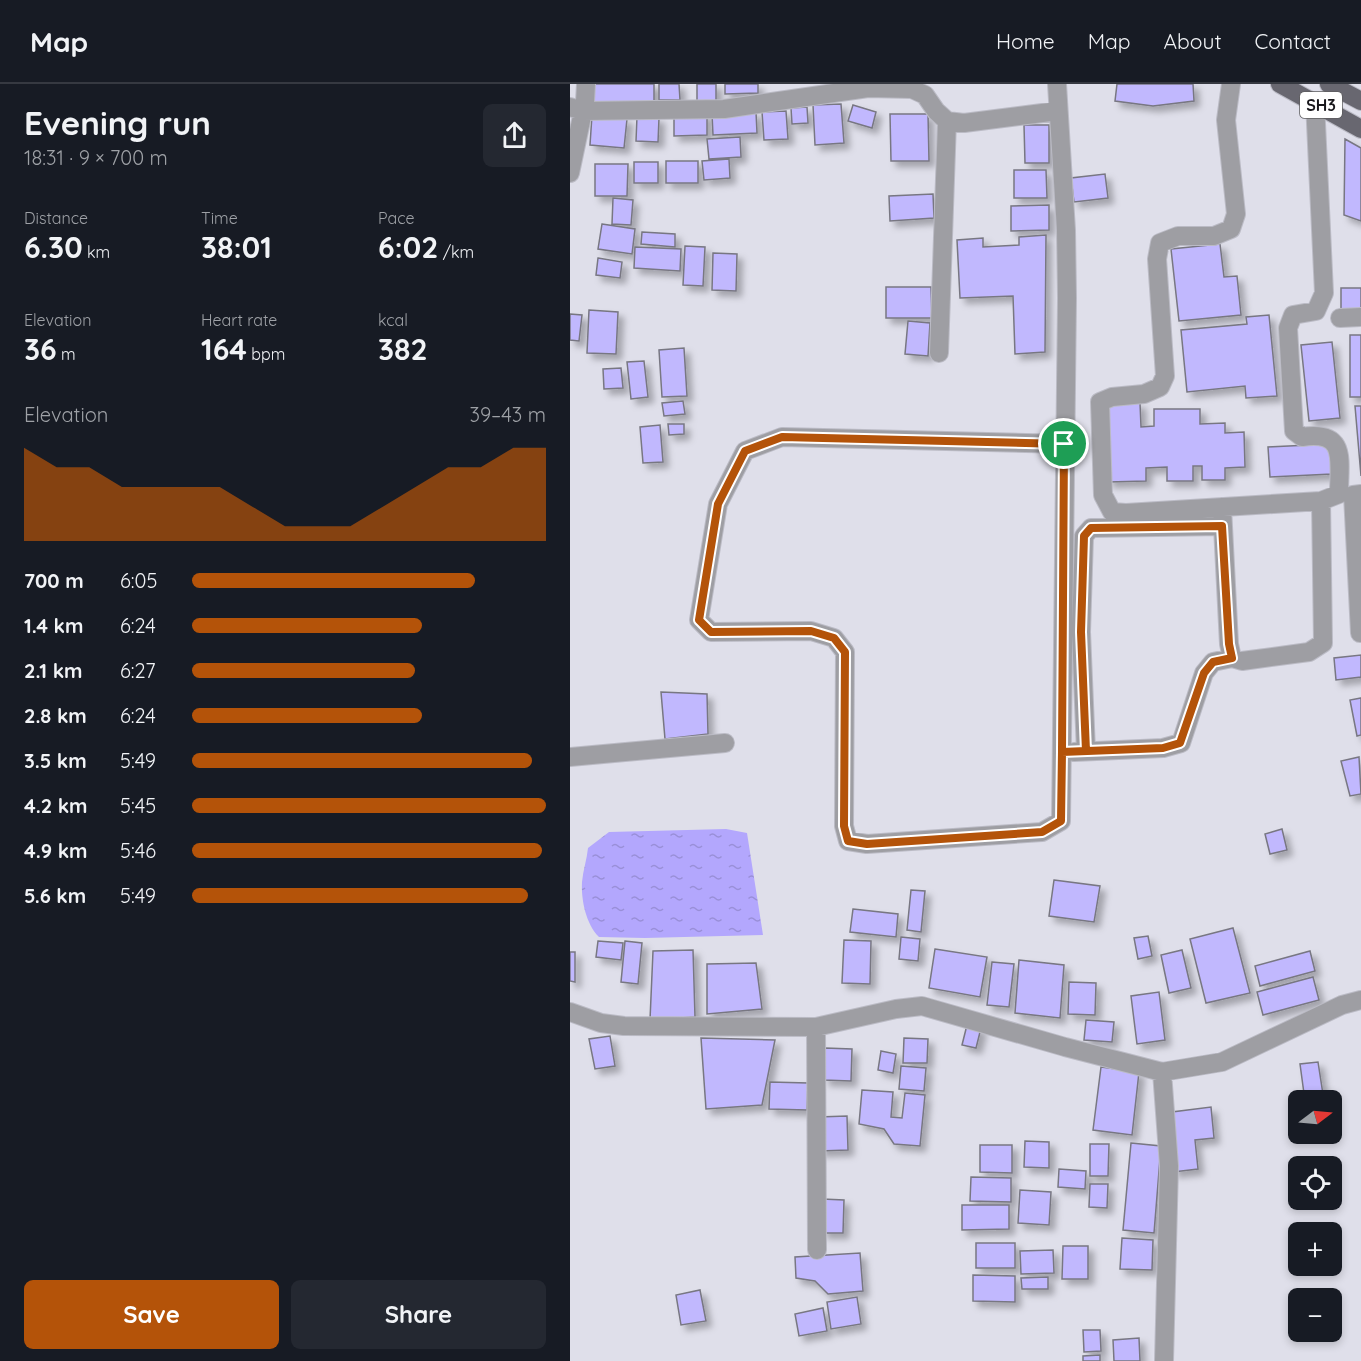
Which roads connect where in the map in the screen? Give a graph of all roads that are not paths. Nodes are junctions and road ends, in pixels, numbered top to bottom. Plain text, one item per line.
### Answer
1 (586, 84) edge
2 (1057, 84) edge
3 (1231, 84) edge
4 (1280, 84) edge
5 (1329, 84) edge
6 (1361, 101) edge
7 (1315, 102) junction
8 (577, 109) edge
9 (1058, 111) junction
10 (947, 121) junction
11 (1361, 129) edge
12 (570, 172) edge
13 (1361, 317) edge
14 (1340, 318) dead end
15 (939, 353) dead end
16 (1064, 444) junction
17 (1361, 494) edge
18 (1321, 501) junction
19 (1222, 517) junction
20 (1360, 633) edge
21 (1232, 658) junction
22 (725, 743) dead end
23 (1086, 751) junction
24 (1062, 752) junction
25 (570, 757) edge
26 (1361, 1000) edge
27 (570, 1012) edge
28 (816, 1027) junction
29 (1162, 1072) junction
30 (817, 1250) dead end
31 (1164, 1361) edge

1 - 8 street
2 - 9 street
3 - 19 street
4 - 7 main road, SH3
5 - 6 main road, SH3
7 - 11 main road, SH3
7 - 18 street
8 - 10 street
8 - 12 street
9 - 10 street
9 - 16 street
10 - 15 street
13 - 14 street
16 - 24 street
16 - 24 street
17 - 20 street
18 - 19 street
18 - 21 street
19 - 21 street
19 - 23 street
21 - 23 street
22 - 25 street
23 - 24 street
26 - 29 street
27 - 28 street
28 - 29 street
28 - 30 street
29 - 31 street

